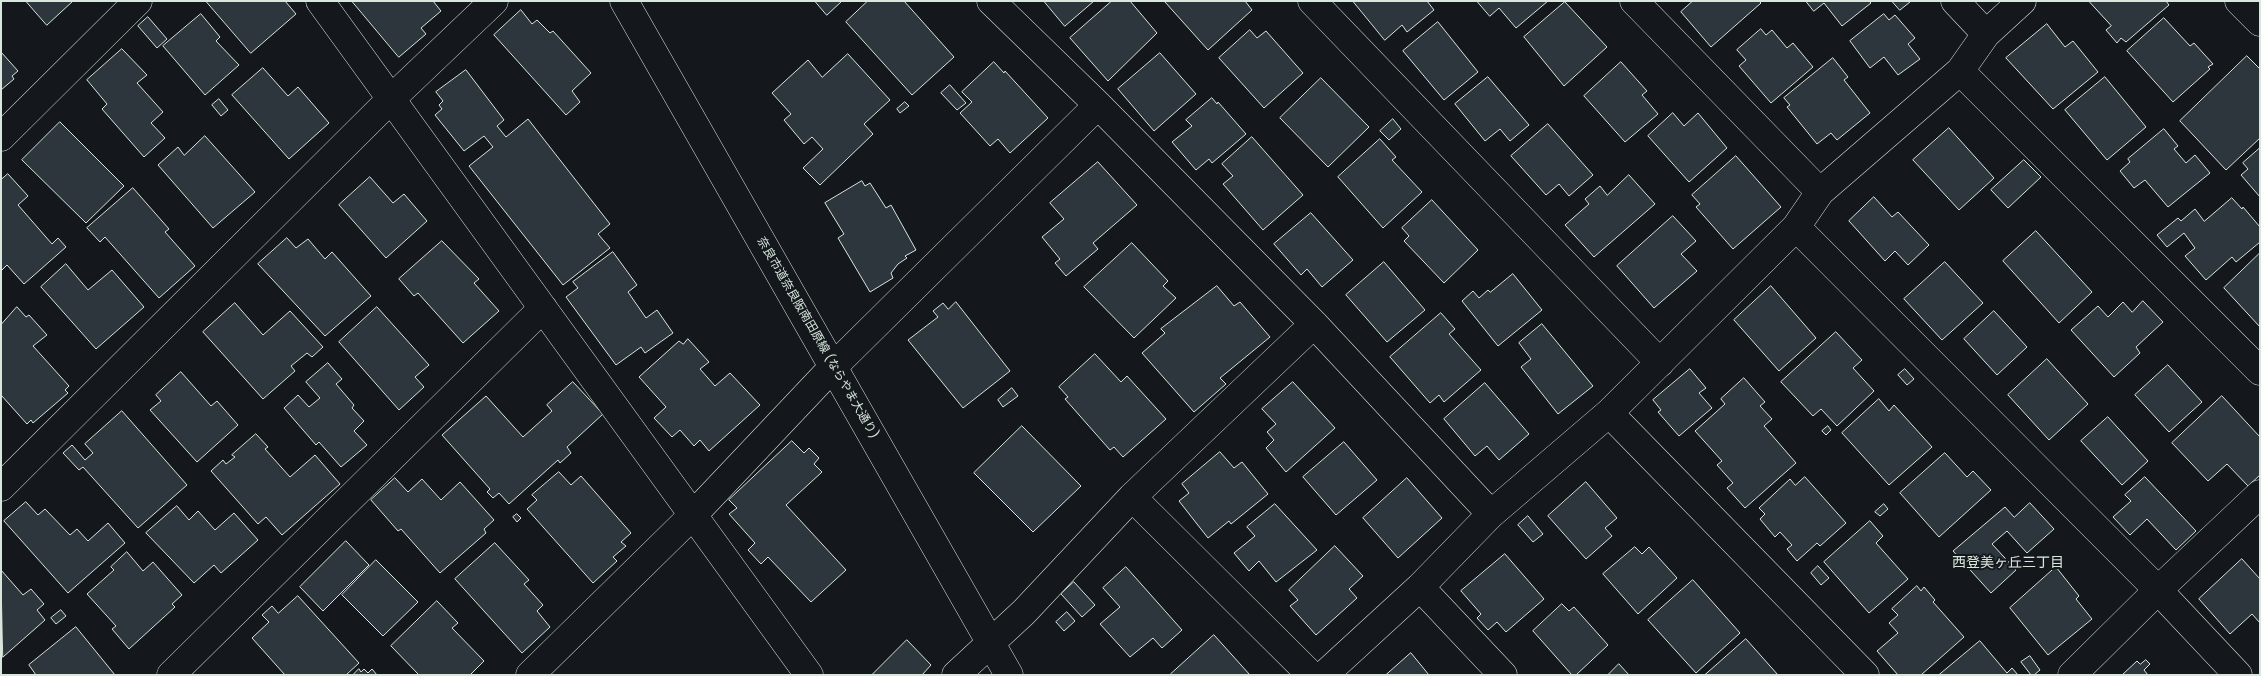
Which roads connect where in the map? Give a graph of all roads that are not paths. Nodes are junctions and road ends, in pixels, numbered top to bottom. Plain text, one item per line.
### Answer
1 (138, 1) edge
2 (320, 1) edge
3 (494, 1) edge
4 (624, 1) edge
5 (991, 1) edge
6 (1312, 1) edge
7 (1634, 1) edge
8 (1954, 1) edge
9 (2022, 1) edge
10 (2239, 1) edge
11 (2260, 22) edge
12 (1986, 34) junction
13 (1960, 71) junction
14 (391, 99) junction
15 (1098, 105) junction
16 (1, 137) edge
17 (1820, 192) junction
18 (1796, 227) junction
19 (543, 308) junction
20 (1314, 324) junction
21 (1660, 363) junction
22 (834, 366) junction
23 (2260, 371) edge
24 (1609, 413) junction
25 (1, 487) edge
26 (2260, 494) edge
27 (1132, 496) junction
28 (694, 514) junction
29 (1491, 514) junction
30 (1420, 587) junction
31 (2158, 590) junction
32 (992, 642) junction
33 (171, 675) edge
34 (530, 675) edge
35 (809, 675) edge
36 (956, 675) edge
37 (1009, 675) edge
38 (1311, 675) edge
39 (1324, 675) edge
40 (1503, 675) edge
41 (1865, 675) edge
42 (2072, 675) edge
43 (2238, 675) edge

1 - 16 street
2 - 14 street
3 - 14 street
4 - 22 street, 奈良市道奈良阪南田原線 (ならやま大通り)
5 - 15 street
6 - 21 street
7 - 17 street
8 - 12 street
9 - 12 street
10 - 11 street
12 - 13 street
13 - 17 street
13 - 23 street
14 - 19 street
14 - 25 street
15 - 20 street
15 - 22 street
17 - 18 street
18 - 21 street
18 - 31 street
19 - 28 street
19 - 33 street
20 - 27 street
20 - 29 street
21 - 24 street
22 - 28 street
22 - 32 street, 奈良市道奈良阪南田原線 (ならやま大通り)
24 - 29 street
24 - 41 street
26 - 31 street
27 - 32 street
27 - 38 street
28 - 34 street
28 - 35 street
29 - 30 street
30 - 39 street
30 - 40 street
31 - 42 street
31 - 43 street
32 - 36 street
32 - 37 street, 奈良市道奈良阪南田原線 (ならやま大通り)

